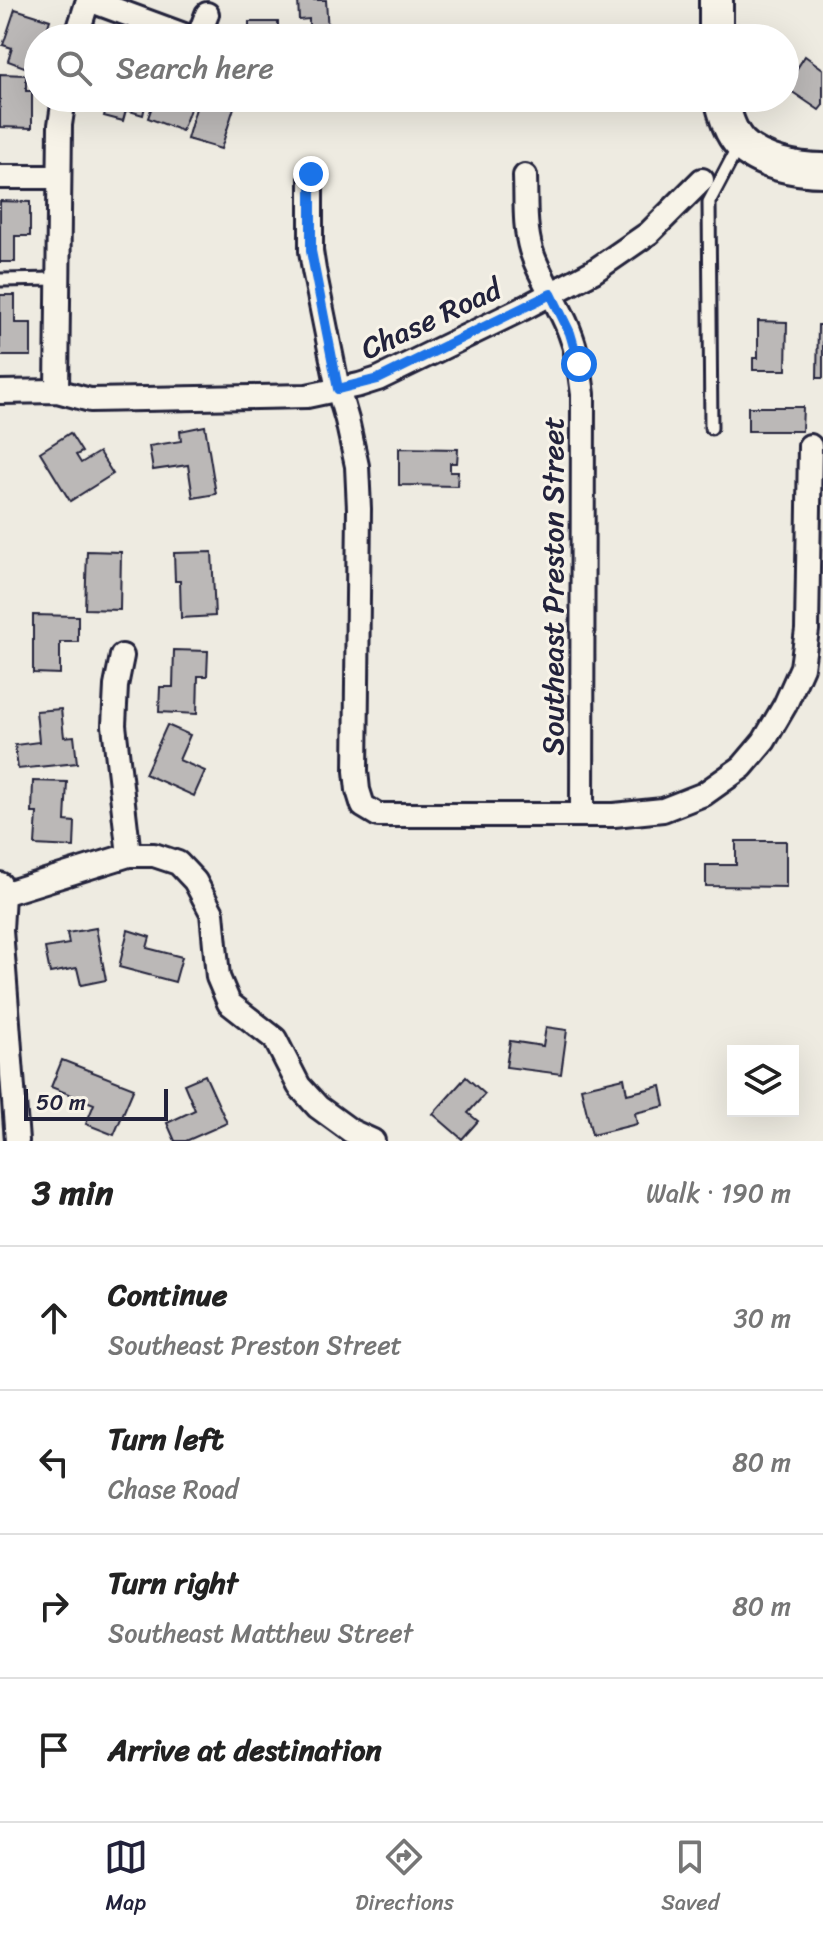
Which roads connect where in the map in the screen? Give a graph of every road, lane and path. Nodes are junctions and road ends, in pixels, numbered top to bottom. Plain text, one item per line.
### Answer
1 (88, 0) edge
2 (716, 0) edge
3 (207, 14) dead end
4 (80, 24) edge
5 (156, 24) edge
6 (202, 24) edge
7 (716, 24) edge
8 (62, 112) edge
9 (724, 112) edge
10 (740, 143) junction
11 (823, 170) edge
12 (311, 174) dead end
13 (525, 176) dead end
14 (0, 177) edge
15 (59, 177) junction
16 (702, 180) dead end
17 (57, 279) junction
18 (0, 280) edge
19 (551, 294) junction
20 (338, 389) junction
21 (57, 391) junction
22 (0, 392) edge
23 (711, 428) dead end
24 (810, 446) dead end
25 (122, 656) dead end
26 (582, 815) junction
27 (129, 855) junction
28 (1, 889) edge
29 (0, 931) edge
30 (17, 1141) edge
31 (373, 1141) edge

1 - 4 street
1 - 5 street
2 - 7 street
3 - 6 street
8 - 15 street
9 - 10 street
10 - 11 street
10 - 23 lane
12 - 20 street
13 - 19 street, Southeast Preston Street
14 - 15 street
15 - 17 street
16 - 19 street, Chase Road
17 - 18 lane
17 - 21 street
19 - 20 street, Chase Road
19 - 26 street, Southeast Preston Street
20 - 21 street, Chase Road
20 - 26 street
21 - 22 street, Chase Road
24 - 26 street
25 - 27 street
27 - 28 street
27 - 31 street
28 - 29 street
29 - 30 street

